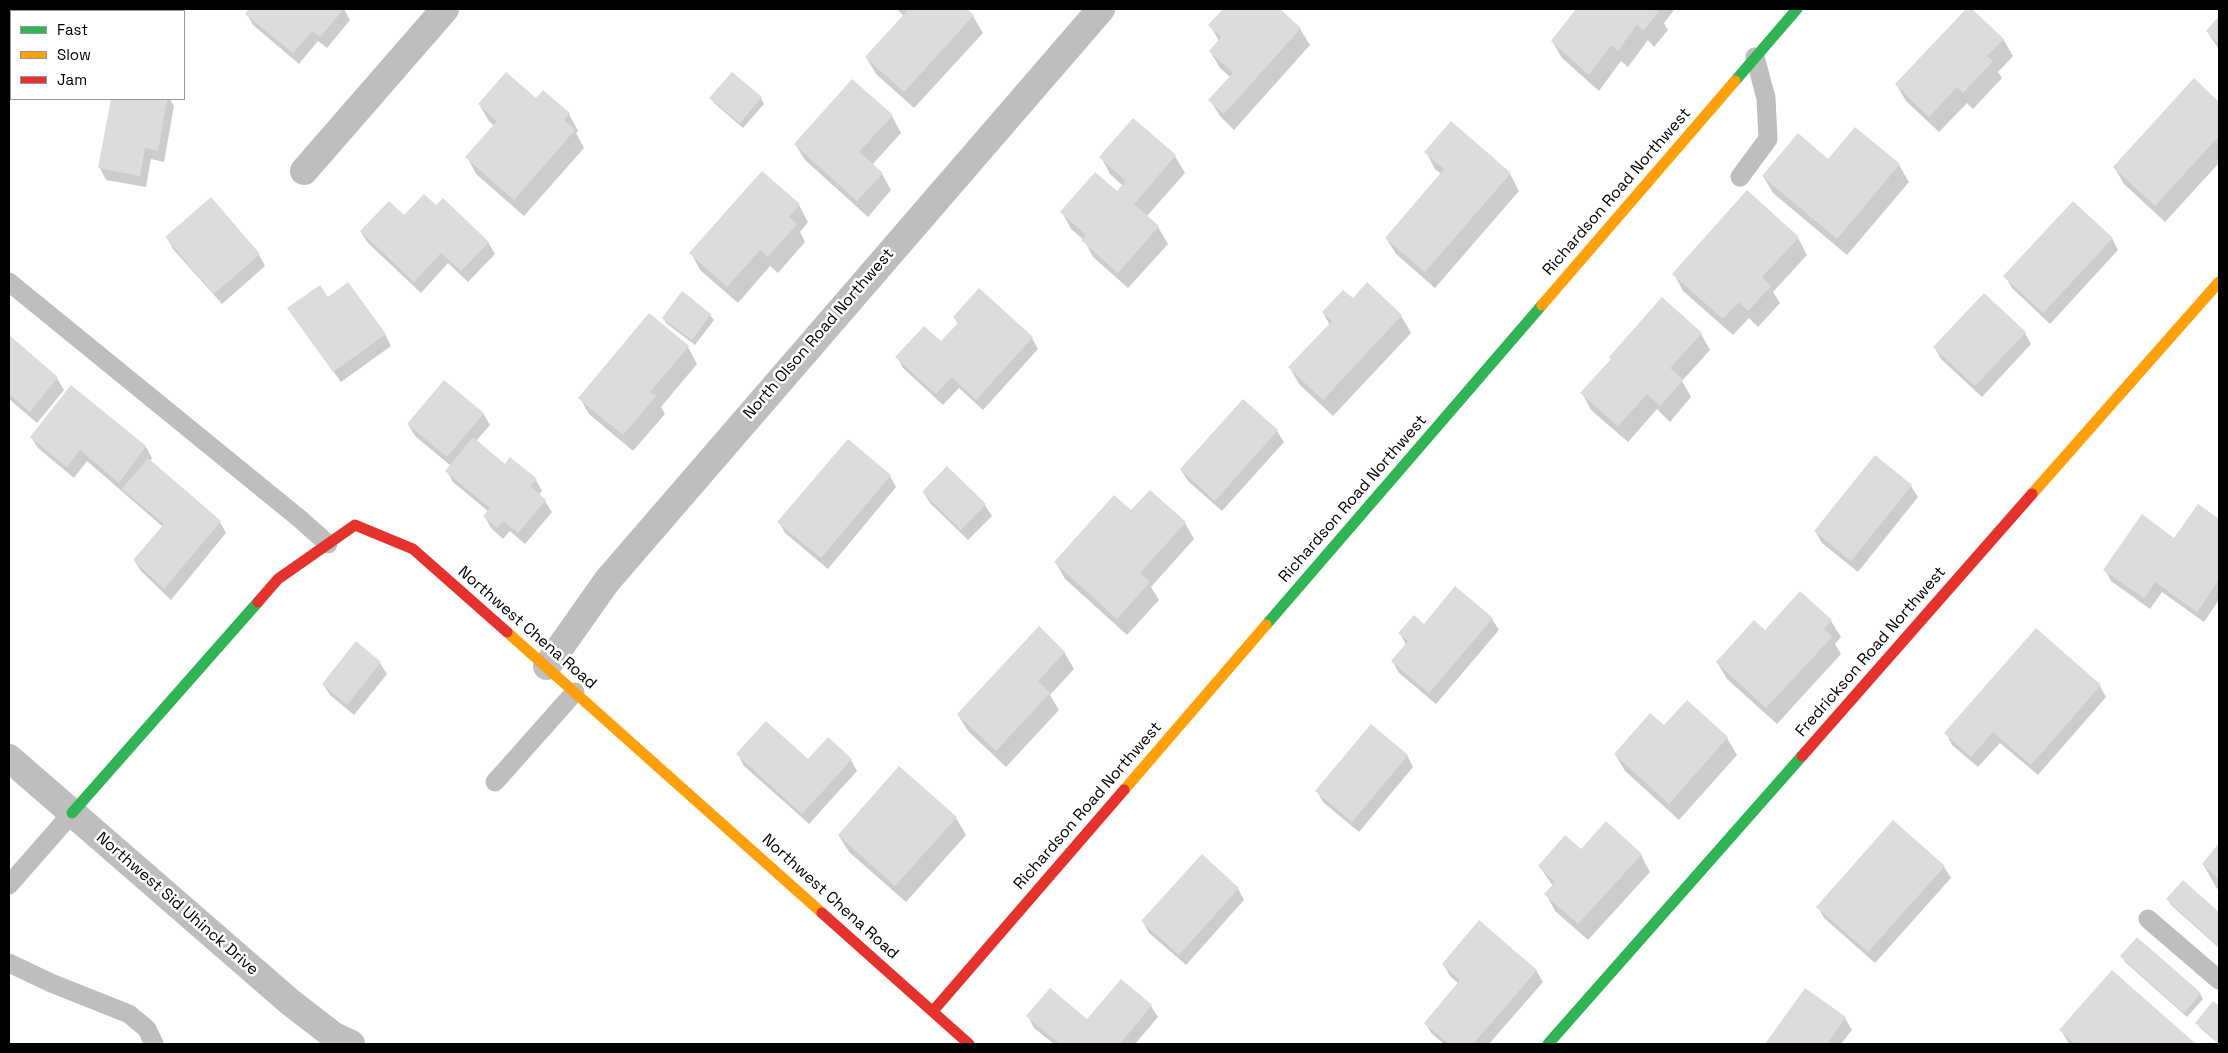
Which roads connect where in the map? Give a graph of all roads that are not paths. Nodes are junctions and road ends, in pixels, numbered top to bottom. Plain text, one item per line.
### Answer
1 (445, 9) edge
2 (1101, 9) edge
3 (1797, 9) edge
4 (1755, 57) junction
5 (304, 171) dead end
6 (1740, 177) dead end
7 (9, 282) edge
8 (2219, 282) edge
9 (328, 544) junction
10 (547, 666) junction
11 (575, 692) junction
12 (9, 758) edge
13 (495, 782) dead end
14 (72, 813) junction
15 (9, 885) edge
16 (2148, 919) dead end
17 (9, 963) edge
18 (2219, 980) edge
19 (933, 1010) junction
20 (154, 1044) edge
21 (351, 1044) edge
22 (969, 1044) edge
23 (1548, 1044) edge

1 - 5 street
2 - 10 street, North Olson Road Northwest
3 - 4 street, Richardson Road Northwest
4 - 6 lane
4 - 19 street, Richardson Road Northwest
7 - 9 lane
8 - 23 street, Fredrickson Road Northwest
9 - 10 street, Northwest Chena Road
9 - 14 street, Northwest Chena Road
10 - 11 street, Northwest Chena Road
11 - 13 lane
11 - 19 street, Northwest Chena Road
12 - 14 street, Northwest Sid Uhinck Drive
14 - 15 lane
14 - 21 street, Northwest Sid Uhinck Drive
16 - 18 lane
17 - 20 lane
19 - 22 street, Northwest Chena Road

